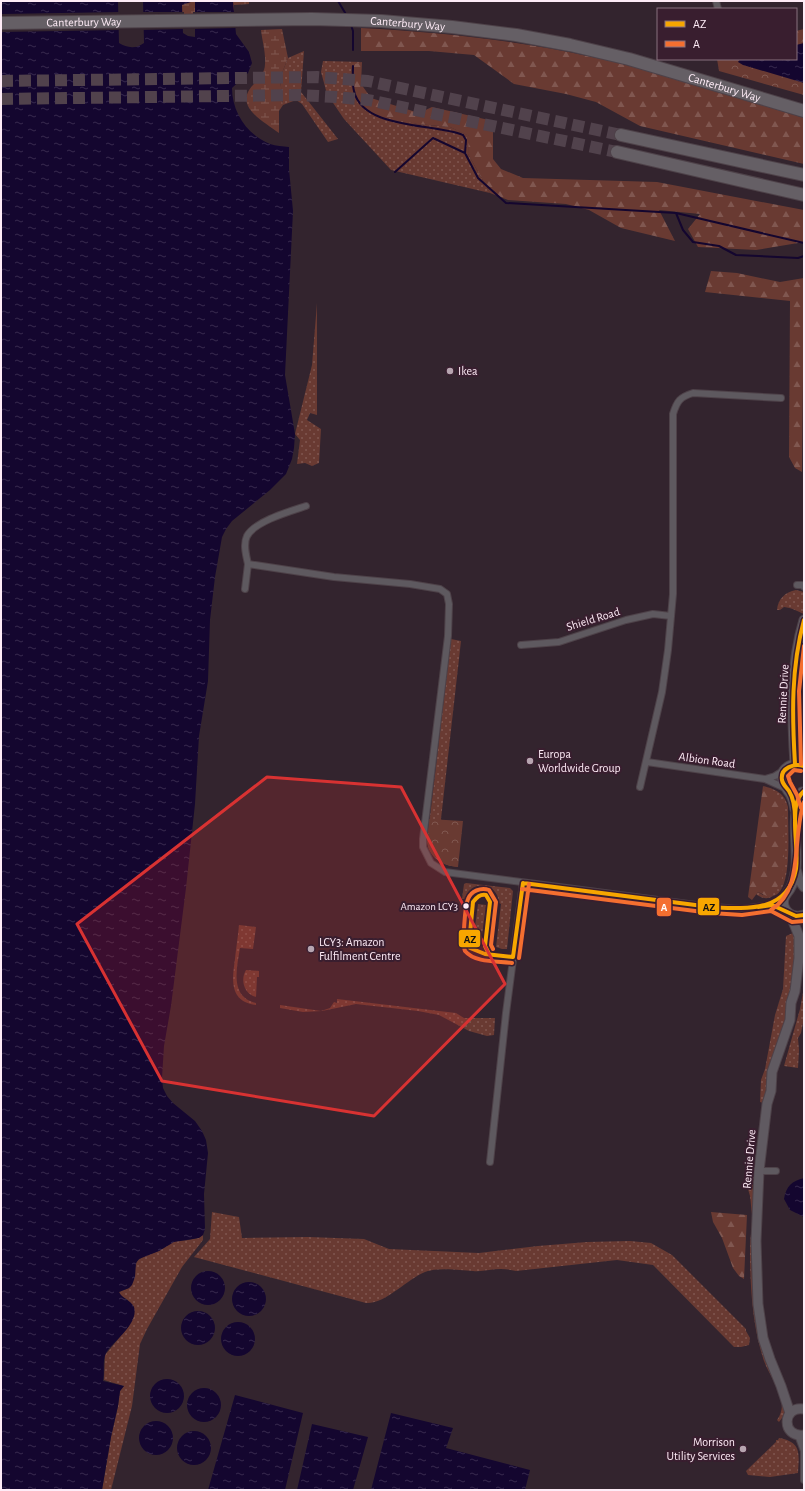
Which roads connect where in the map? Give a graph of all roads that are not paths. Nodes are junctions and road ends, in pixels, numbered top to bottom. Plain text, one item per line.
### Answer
1 (1, 24) edge
2 (804, 110) edge
3 (621, 135) tunnel mouth
4 (617, 152) tunnel mouth
5 (804, 175) edge
6 (804, 195) edge
7 (781, 398) dead end
8 (306, 506) dead end
9 (248, 564) junction
10 (797, 585) dead end
11 (804, 587) edge
12 (245, 589) dead end
13 (671, 616) junction
14 (804, 623) edge
15 (521, 645) dead end
16 (647, 762) junction
17 (800, 765) edge
18 (784, 771) junction
19 (765, 779) junction
20 (640, 787) dead end
21 (787, 789) junction
22 (803, 791) edge
23 (796, 809) junction
24 (796, 869) junction
25 (523, 884) junction
26 (804, 888) edge
27 (787, 893) junction
28 (769, 905) junction
29 (788, 912) junction
30 (804, 915) edge
31 (804, 920) edge
32 (799, 936) junction
33 (490, 1162) dead end
34 (759, 1171) junction
35 (776, 1171) dead end
36 (781, 1386) junction
37 (803, 1408) edge
38 (790, 1413) junction
39 (801, 1435) edge
40 (804, 1450) edge
41 (804, 1480) edge

1 - 2 highway, Canterbury Way
3 - 5 highway
4 - 6 highway
7 - 13 street
8 - 9 street
9 - 12 street
9 - 25 street
10 - 11 street
13 - 15 street, Shield Road
13 - 16 street
14 - 17 street, Rennie Drive
16 - 19 street, Albion Road
16 - 20 street
17 - 18 street, Rennie Drive
18 - 19 street
18 - 21 street, Rennie Drive
19 - 21 street, Albion Road
21 - 22 street, Rennie Drive
21 - 23 street, Rennie Drive
22 - 23 street, Rennie Drive
23 - 24 street, Rennie Drive
24 - 26 street, Rennie Drive
24 - 27 street, Rennie Drive
25 - 28 street
25 - 33 street
26 - 27 street, Rennie Drive
27 - 28 street
27 - 29 street, Rennie Drive
28 - 29 street
29 - 30 street
29 - 32 street, Rennie Drive
31 - 32 street, Rennie Drive
32 - 34 street, Rennie Drive
34 - 35 street
34 - 36 street, Rennie Drive
36 - 37 street, Rennie Drive
36 - 38 street, Rennie Drive
37 - 38 street
38 - 39 street, Rennie Drive
39 - 40 street
40 - 41 street

